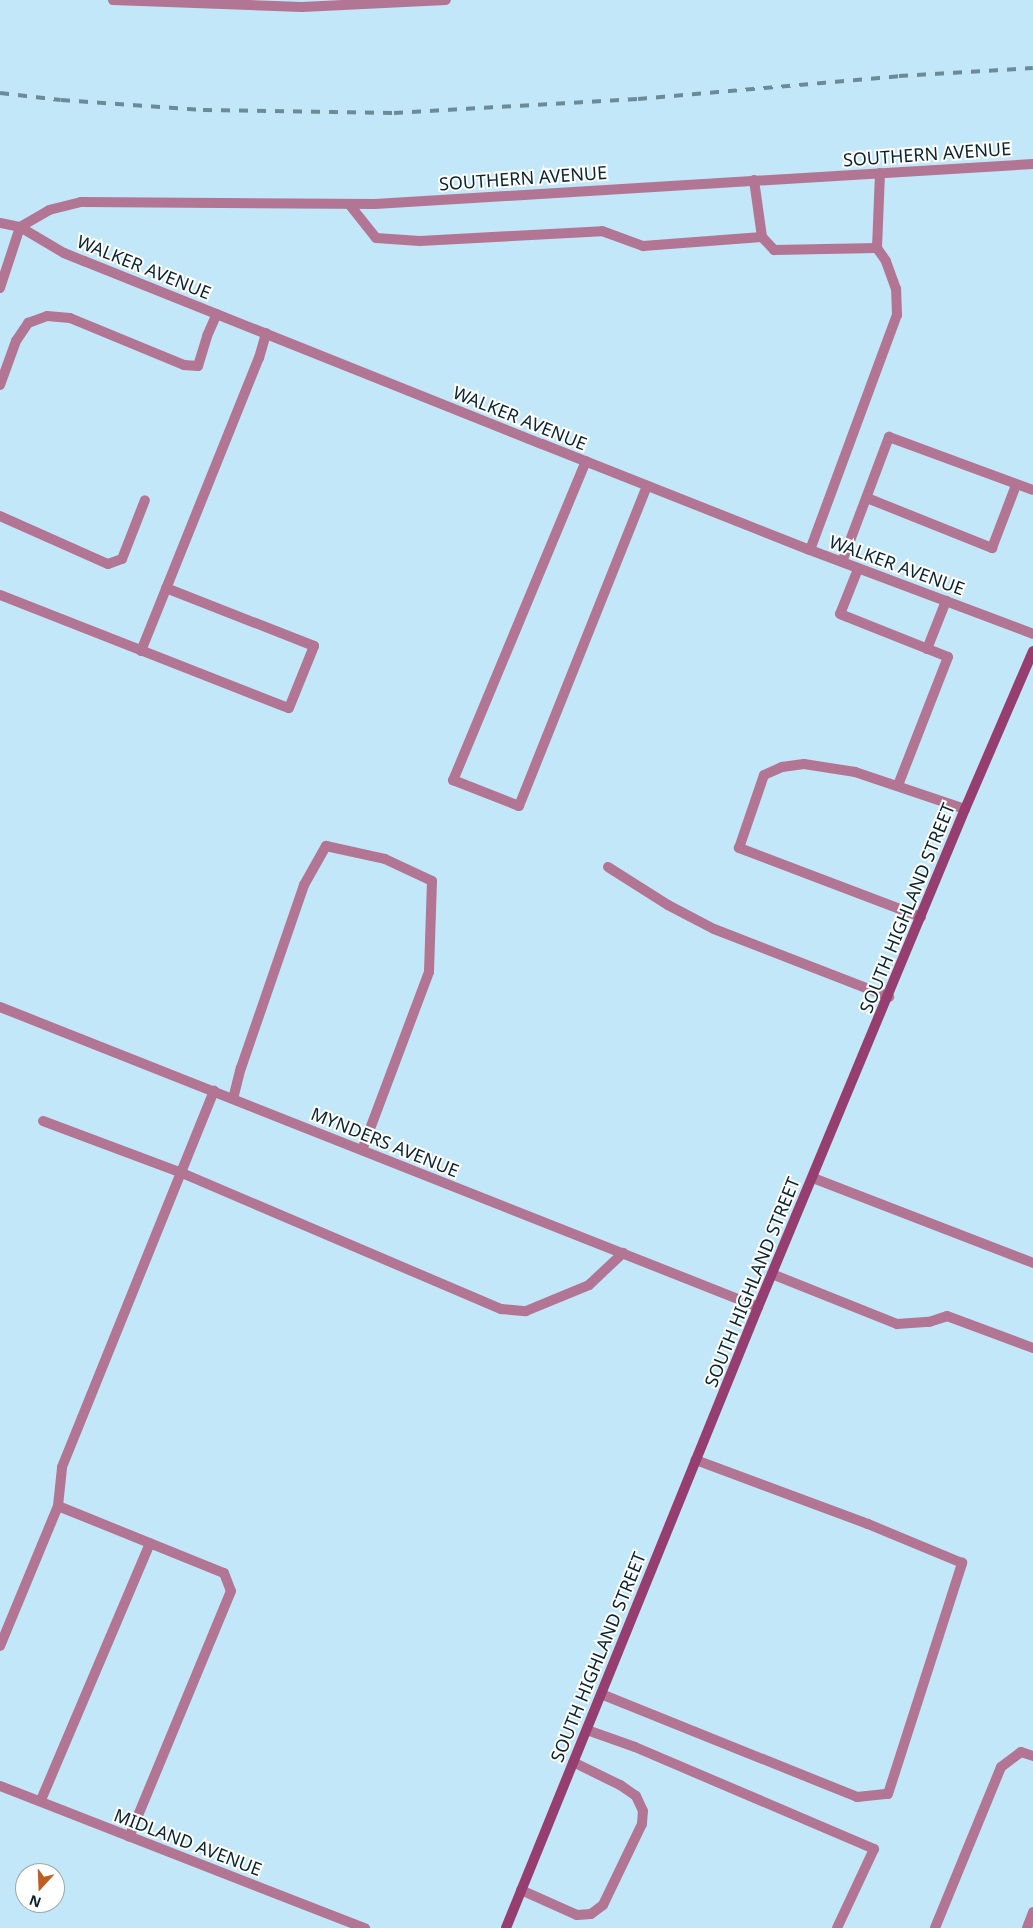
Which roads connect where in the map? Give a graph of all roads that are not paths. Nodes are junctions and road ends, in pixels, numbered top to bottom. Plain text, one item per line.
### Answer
1 (113, 0) edge
2 (446, 0) edge
3 (361, 2) edge
4 (248, 3) edge
5 (1033, 164) edge
6 (880, 173) junction
7 (754, 180) junction
8 (349, 204) junction
9 (0, 223) edge
10 (20, 227) junction
11 (762, 237) junction
12 (878, 248) junction
13 (0, 288) edge
14 (217, 314) junction
15 (266, 333) junction
16 (0, 384) edge
17 (586, 461) junction
18 (1016, 485) junction
19 (647, 486) junction
20 (1033, 490) edge
21 (867, 498) junction
22 (145, 500) dead end
23 (0, 516) edge
24 (810, 550) junction
25 (842, 562) junction
26 (858, 569) junction
27 (166, 588) junction
28 (0, 595) edge
29 (946, 601) junction
30 (1033, 634) edge
31 (928, 649) junction
32 (141, 651) junction
33 (1033, 651) edge
34 (898, 786) junction
35 (965, 809) junction
36 (608, 867) dead end
37 (921, 917) junction
38 (889, 997) junction
39 (0, 1007) edge
40 (214, 1091) junction
41 (234, 1099) junction
42 (43, 1121) dead end
43 (362, 1150) junction
44 (182, 1173) junction
45 (813, 1178) junction
46 (623, 1253) junction
47 (1033, 1263) edge
48 (772, 1274) junction
49 (758, 1307) junction
50 (1033, 1348) edge
51 (696, 1460) junction
52 (58, 1506) junction
53 (150, 1543) junction
54 (0, 1646) edge
55 (601, 1694) junction
56 (587, 1730) junction
57 (1033, 1756) edge
58 (573, 1762) junction
59 (0, 1786) edge
60 (40, 1800) junction
61 (129, 1837) junction
62 (521, 1890) junction
63 (1033, 1912) edge
64 (365, 1928) edge
65 (506, 1928) edge
66 (837, 1928) edge
67 (935, 1928) edge
68 (1027, 1928) edge

1 - 4 street
2 - 3 street
3 - 4 street
5 - 6 street, SOUTHERN AVENUE
6 - 7 street, SOUTHERN AVENUE
6 - 12 street
7 - 8 street, SOUTHERN AVENUE
7 - 11 street
8 - 10 street, SOUTHERN AVENUE
8 - 11 street
9 - 10 street, WALKER AVENUE
10 - 13 street
10 - 14 street, WALKER AVENUE
11 - 12 street
12 - 24 street
14 - 15 street, WALKER AVENUE
14 - 16 street
15 - 17 street, WALKER AVENUE
15 - 27 street
17 - 19 street, WALKER AVENUE
17 - 19 street
18 - 20 street
18 - 21 street
18 - 21 street
19 - 24 street, WALKER AVENUE
21 - 25 street
22 - 23 street
24 - 25 street, WALKER AVENUE
25 - 26 street, WALKER AVENUE
26 - 29 street, WALKER AVENUE
26 - 31 street
27 - 32 street
27 - 32 street
28 - 32 street
29 - 30 street, WALKER AVENUE
29 - 31 street
31 - 34 street
33 - 35 main road, SOUTH HIGHLAND STREET
34 - 35 street
34 - 37 street
35 - 37 main road, SOUTH HIGHLAND STREET
36 - 38 street
37 - 38 main road, SOUTH HIGHLAND STREET
38 - 45 main road, SOUTH HIGHLAND STREET
39 - 40 street, MYNDERS AVENUE
40 - 41 street, MYNDERS AVENUE
40 - 44 street
41 - 43 street, MYNDERS AVENUE
41 - 43 street
42 - 44 street
43 - 46 street, MYNDERS AVENUE
44 - 46 street
44 - 52 street
45 - 47 street
45 - 48 main road, SOUTH HIGHLAND STREET
46 - 49 street, MYNDERS AVENUE
48 - 49 main road, SOUTH HIGHLAND STREET
48 - 50 street
49 - 51 main road, SOUTH HIGHLAND STREET
51 - 55 main road, SOUTH HIGHLAND STREET
51 - 55 street
52 - 53 street
52 - 54 street
53 - 60 street
53 - 61 street
55 - 56 main road, SOUTH HIGHLAND STREET
56 - 58 main road, SOUTH HIGHLAND STREET
56 - 66 street
57 - 67 street
58 - 62 main road, SOUTH HIGHLAND STREET
58 - 62 street
59 - 60 street, MIDLAND AVENUE
60 - 61 street, MIDLAND AVENUE
61 - 64 street, MIDLAND AVENUE
62 - 65 main road, SOUTH HIGHLAND STREET
63 - 68 street

